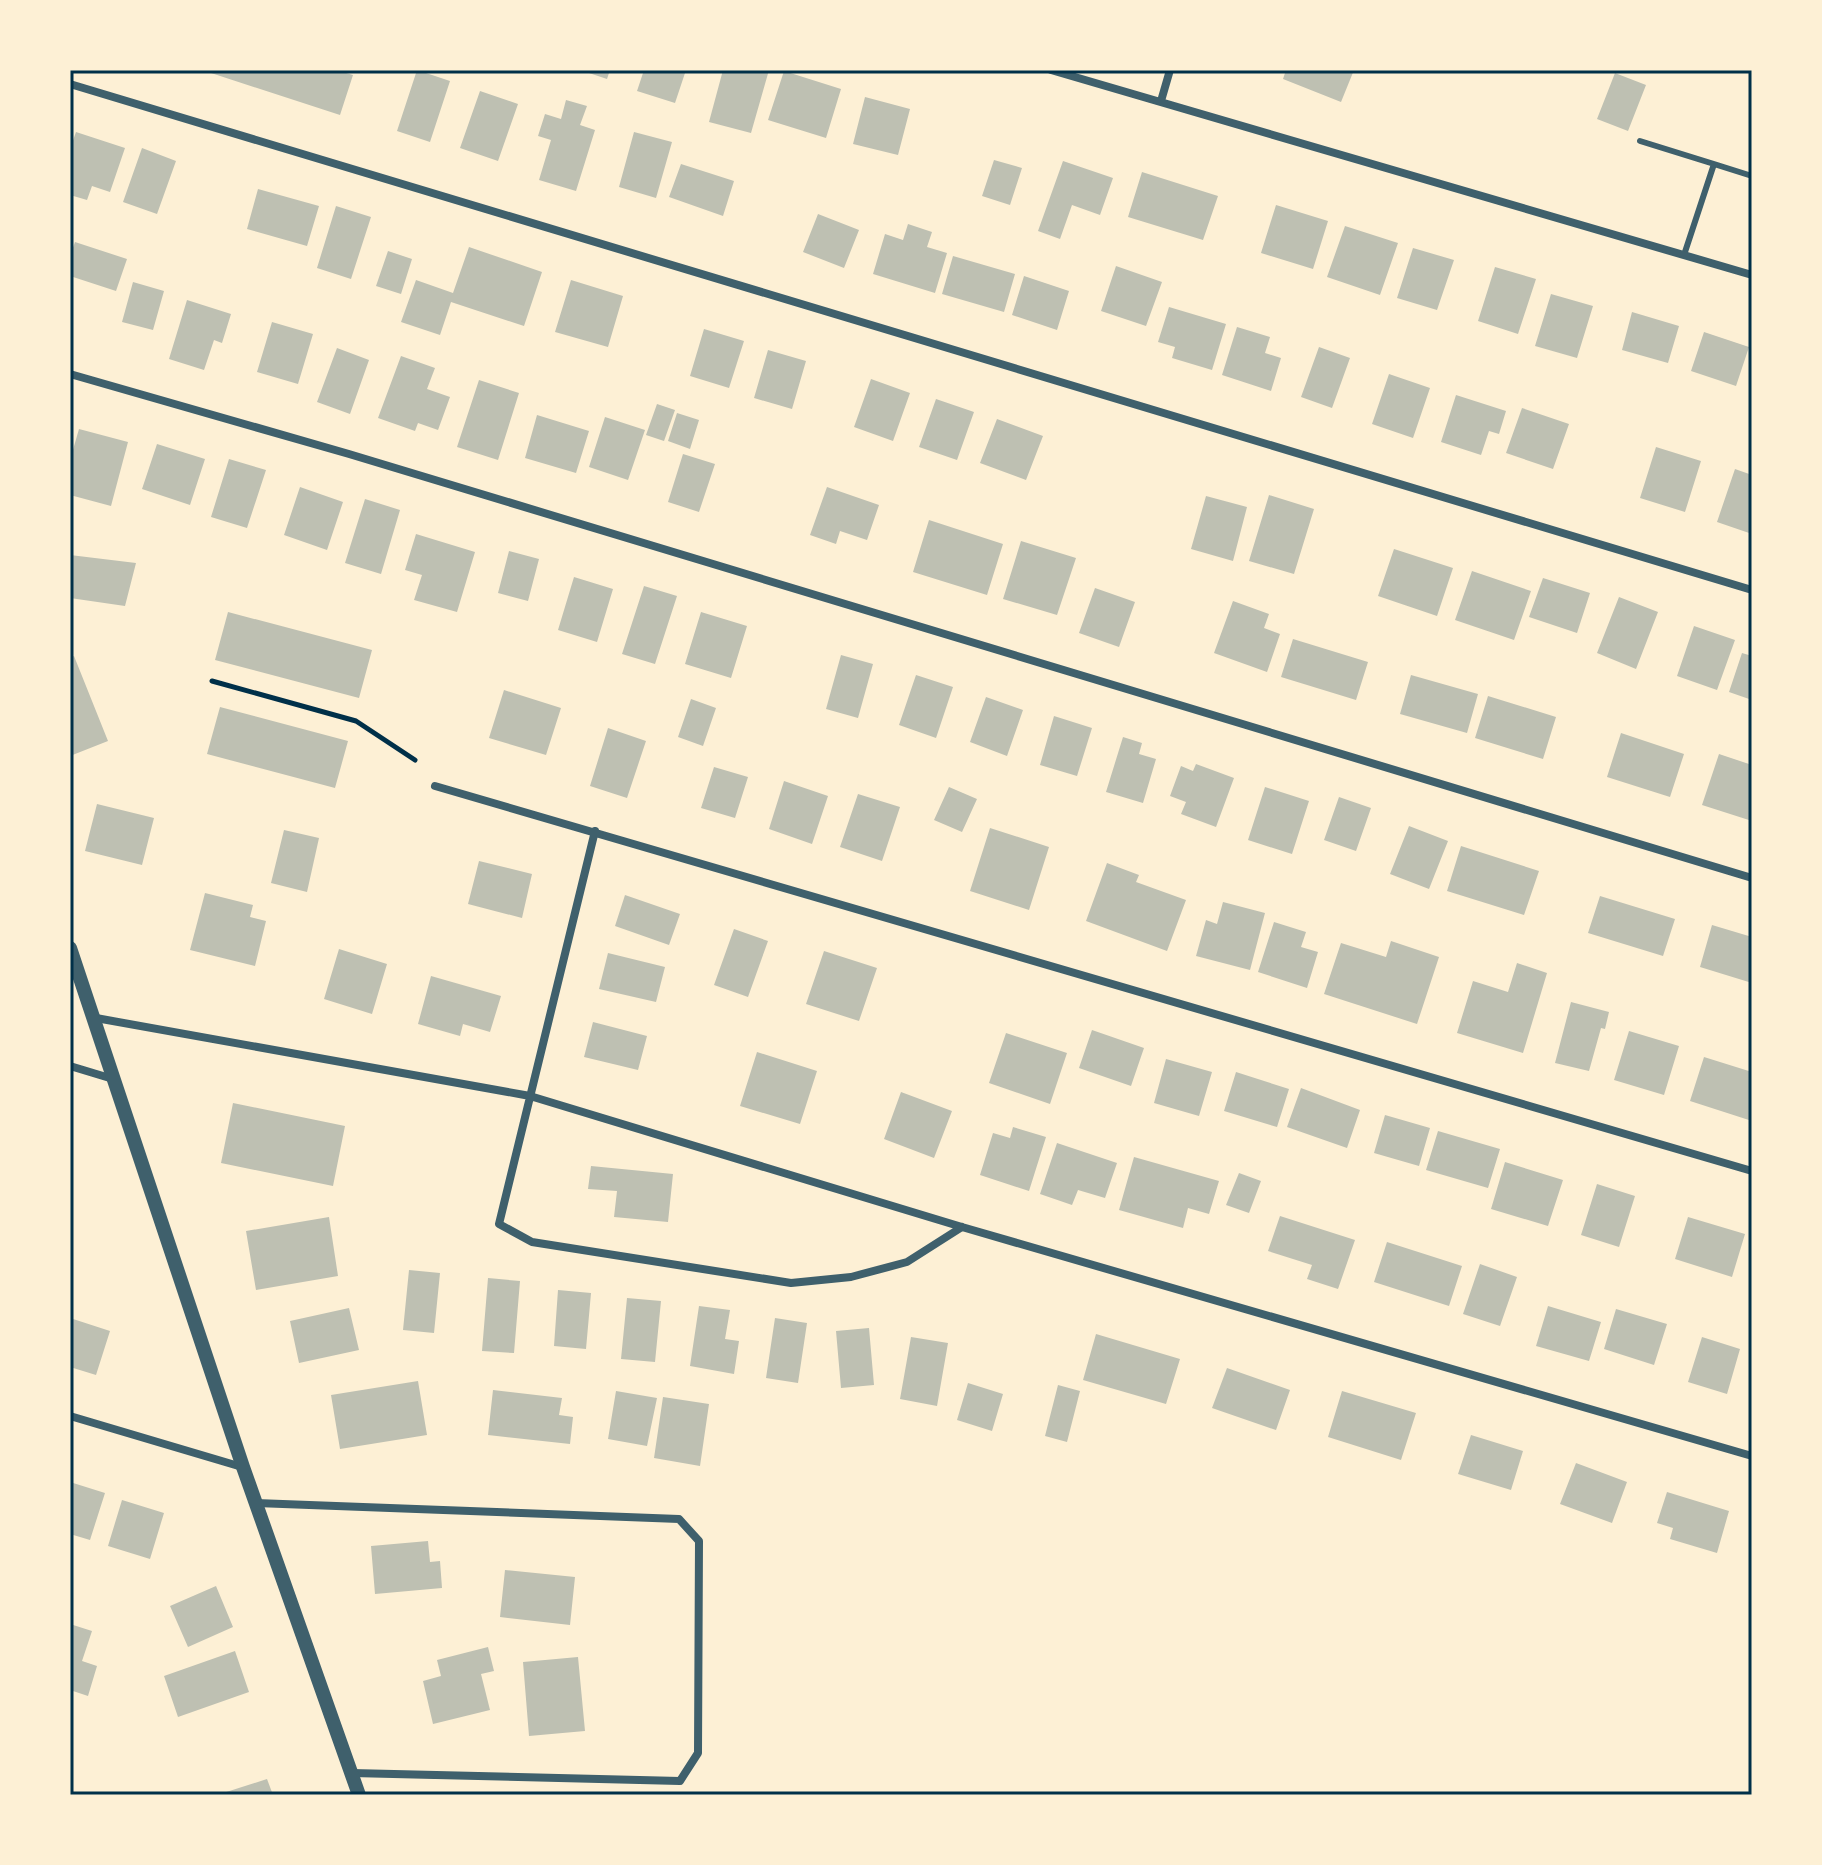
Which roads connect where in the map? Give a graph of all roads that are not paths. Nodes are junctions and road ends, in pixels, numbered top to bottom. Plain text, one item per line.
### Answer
1 (1051, 70) edge
2 (1170, 70) edge
3 (70, 84) edge
4 (1161, 101) junction
5 (1640, 141) dead end
6 (1714, 164) junction
7 (1752, 176) edge
8 (1684, 255) junction
9 (1752, 275) edge
10 (70, 374) edge
11 (1752, 590) edge
12 (435, 786) dead end
13 (595, 831) junction
14 (1752, 878) edge
15 (70, 948) edge
16 (96, 1018) junction
17 (70, 1066) edge
18 (113, 1079) junction
19 (530, 1096) junction
20 (1752, 1171) edge
21 (962, 1227) junction
22 (70, 1416) edge
23 (1752, 1456) edge
24 (243, 1467) junction
25 (256, 1503) junction
26 (352, 1773) junction
27 (359, 1795) edge

1 - 4 street
2 - 4 street
3 - 11 street
4 - 8 street
5 - 6 lane
6 - 7 lane
6 - 8 lane
8 - 9 street
10 - 14 street
12 - 13 street
13 - 19 street
13 - 20 street
15 - 16 street
16 - 18 street
16 - 19 street
17 - 18 street
18 - 24 street
19 - 21 street
19 - 21 street
21 - 23 street
22 - 24 street
24 - 25 street
25 - 26 street
25 - 26 street
26 - 27 street

